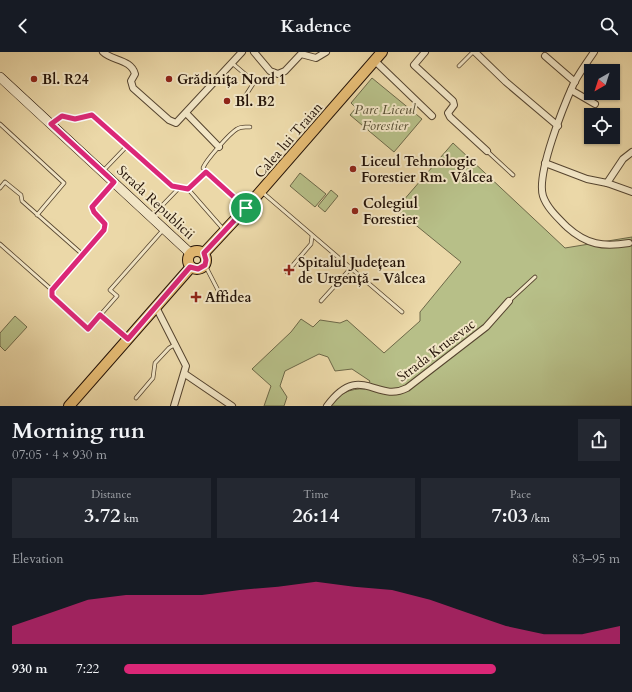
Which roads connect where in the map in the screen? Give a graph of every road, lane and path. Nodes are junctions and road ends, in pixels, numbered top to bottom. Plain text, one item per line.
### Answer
1 (103, 52) edge
2 (242, 52) edge
3 (254, 52) edge
4 (326, 52) edge
5 (425, 52) edge
6 (474, 52) edge
7 (594, 52) edge
8 (379, 55) edge
9 (545, 56) dead end
10 (232, 63) junction
11 (459, 66) dead end
12 (0, 77) edge
13 (575, 82) junction
14 (571, 90) junction
15 (244, 98) dead end
16 (594, 104) dead end
17 (186, 113) junction
18 (432, 116) dead end
19 (0, 124) edge
20 (51, 124) junction
21 (558, 126) junction
22 (250, 127) dead end
23 (126, 146) junction
24 (219, 147) junction
25 (487, 151) joint
26 (632, 152) edge
27 (545, 162) junction
28 (103, 172) junction
29 (206, 172) junction
30 (513, 175) dead end
31 (114, 182) junction
32 (607, 183) junction
33 (0, 188) edge
34 (179, 188) junction
35 (188, 189) junction
36 (261, 191) junction
37 (632, 192) edge
38 (246, 208) junction
39 (37, 215) junction
40 (151, 217) junction
41 (164, 229) junction
42 (225, 232) junction
43 (312, 236) junction
44 (629, 243) dead end
45 (0, 244) edge
46 (204, 253) junction
47 (82, 254) junction
48 (190, 254) junction
49 (205, 265) junction
50 (190, 267) junction
51 (351, 268) junction
52 (287, 272) dead end
53 (535, 277) dead end
54 (52, 290) junction
55 (222, 298) dead end
56 (321, 301) dead end
57 (509, 301) joint
58 (156, 307) junction
59 (402, 312) dead end
60 (100, 315) junction
61 (128, 339) junction
62 (176, 344) junction
63 (185, 374) junction
64 (136, 398) dead end
65 (69, 406) edge
66 (174, 406) edge
67 (232, 406) edge
68 (327, 406) edge

1 - 17 street
2 - 10 street
3 - 4 street
5 - 25 street
6 - 11 lane
6 - 21 street
7 - 13 street
8 - 18 street, Calea lui Traian
8 - 36 main road, Calea lui Traian
9 - 13 street
10 - 15 lane
10 - 17 street
12 - 20 main road, Strada Republicii
13 - 14 street
14 - 16 street
14 - 21 street
17 - 24 street
19 - 39 lane
20 - 23 lane, Strada Republicii
20 - 28 main road, Strada Republicii
21 - 27 street
22 - 24 lane
23 - 28 lane, Strada Republicii
23 - 34 lane, Strada Republicii
24 - 29 lane
25 - 30 lane
26 - 32 street
27 - 32 street
27 - 44 street
28 - 31 main road, Strada Republicii
29 - 35 lane
29 - 38 lane
31 - 40 main road, Strada Republicii
31 - 47 lane
32 - 37 street
33 - 39 lane
34 - 35 lane
34 - 40 lane
35 - 42 lane
36 - 38 main road, Calea lui Traian
36 - 43 lane
38 - 42 main road, Calea lui Traian
39 - 47 lane
40 - 41 main road, Strada Republicii
41 - 48 main road, Strada Republicii
41 - 60 lane
42 - 46 main road, Calea lui Traian
43 - 51 lane
43 - 52 lane
45 - 54 lane
46 - 48 main road
46 - 49 main road
47 - 54 lane
48 - 50 main road
49 - 50 main road
49 - 55 lane
50 - 58 main road
51 - 56 lane
51 - 59 lane
53 - 57 lane
54 - 60 lane
57 - 68 street, Strada Krusevac
58 - 61 main road
58 - 62 street
60 - 61 lane
61 - 65 main road
62 - 63 street
62 - 64 lane
63 - 66 street
63 - 67 street

